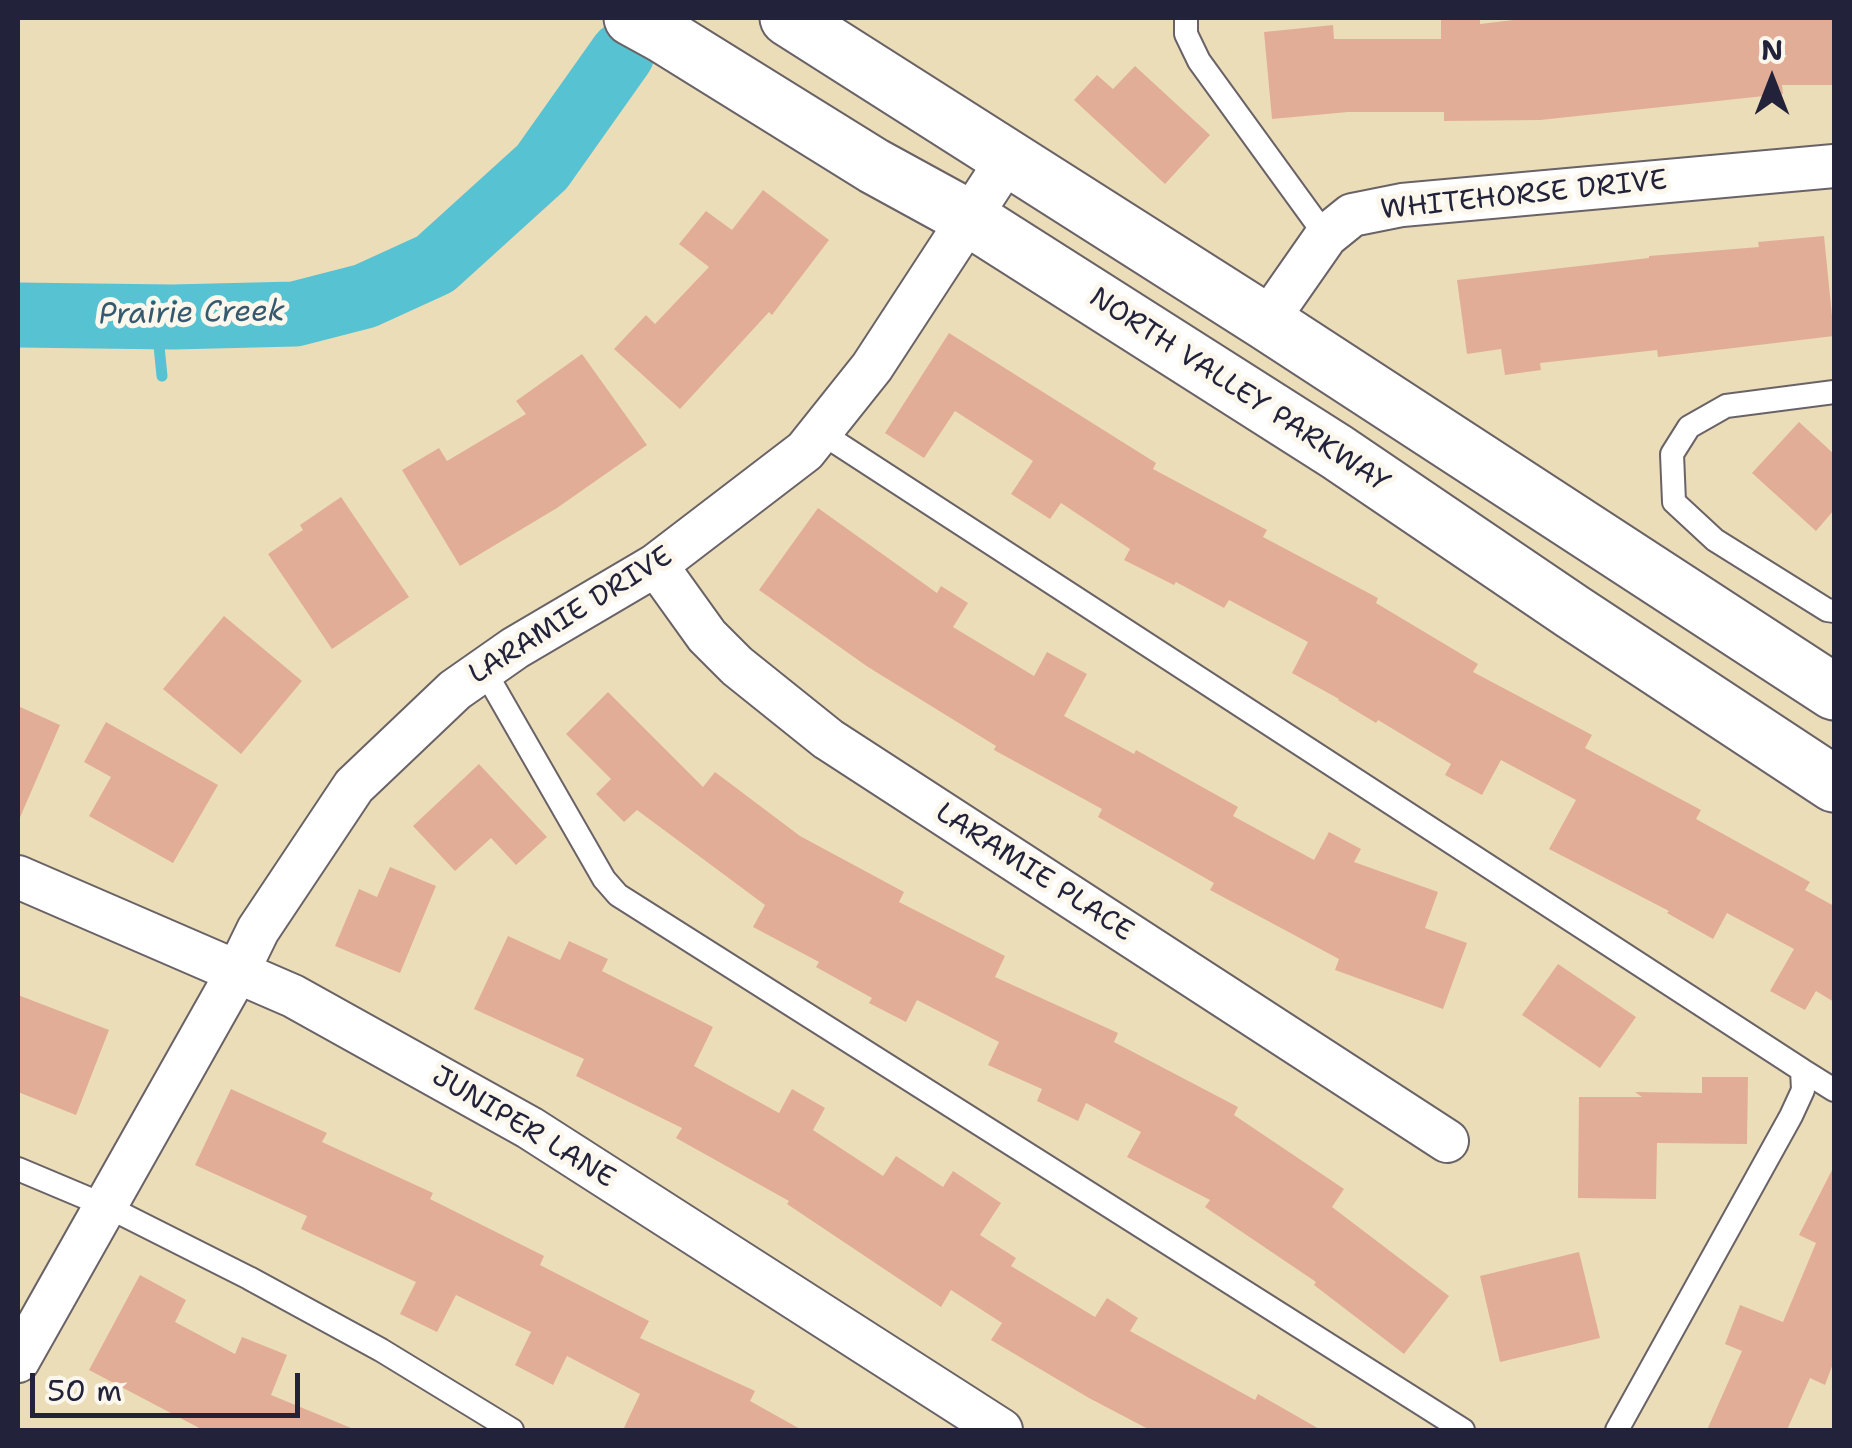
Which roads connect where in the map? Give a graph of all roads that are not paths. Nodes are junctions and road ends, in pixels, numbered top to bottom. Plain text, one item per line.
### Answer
1 (632, 18) edge
2 (788, 18) edge
3 (1186, 18) edge
4 (1009, 157) junction
5 (1834, 166) edge
6 (969, 218) junction
7 (1326, 236) junction
8 (1266, 322) junction
9 (1834, 392) edge
10 (820, 432) junction
11 (656, 565) junction
12 (1834, 611) edge
13 (484, 670) junction
14 (1834, 692) edge
15 (1834, 784) edge
16 (18, 878) edge
17 (238, 972) junction
18 (1802, 1070) junction
19 (1834, 1090) edge
20 (1447, 1142) dead end
21 (18, 1169) edge
22 (106, 1206) junction
23 (18, 1362) edge
24 (512, 1430) edge
25 (1001, 1430) edge
26 (1463, 1430) edge
27 (1617, 1430) edge

1 - 6 street, NORTH VALLEY PARKWAY
2 - 4 street
3 - 7 lane
4 - 6 street, LARAMIE DRIVE
4 - 8 street
5 - 7 street, WHITEHORSE DRIVE
6 - 10 street, LARAMIE DRIVE
6 - 15 street, NORTH VALLEY PARKWAY
7 - 8 street, WHITEHORSE DRIVE
8 - 14 street
9 - 12 lane
10 - 11 street, LARAMIE DRIVE
10 - 18 lane
11 - 13 street, LARAMIE DRIVE
11 - 20 street, LARAMIE PLACE
13 - 17 street, LARAMIE DRIVE
13 - 26 lane
16 - 17 street, JUNIPER LANE
17 - 22 street, LARAMIE DRIVE
17 - 25 street, JUNIPER LANE
18 - 19 lane
18 - 27 lane
21 - 22 lane
22 - 23 street, LARAMIE DRIVE
22 - 24 lane

